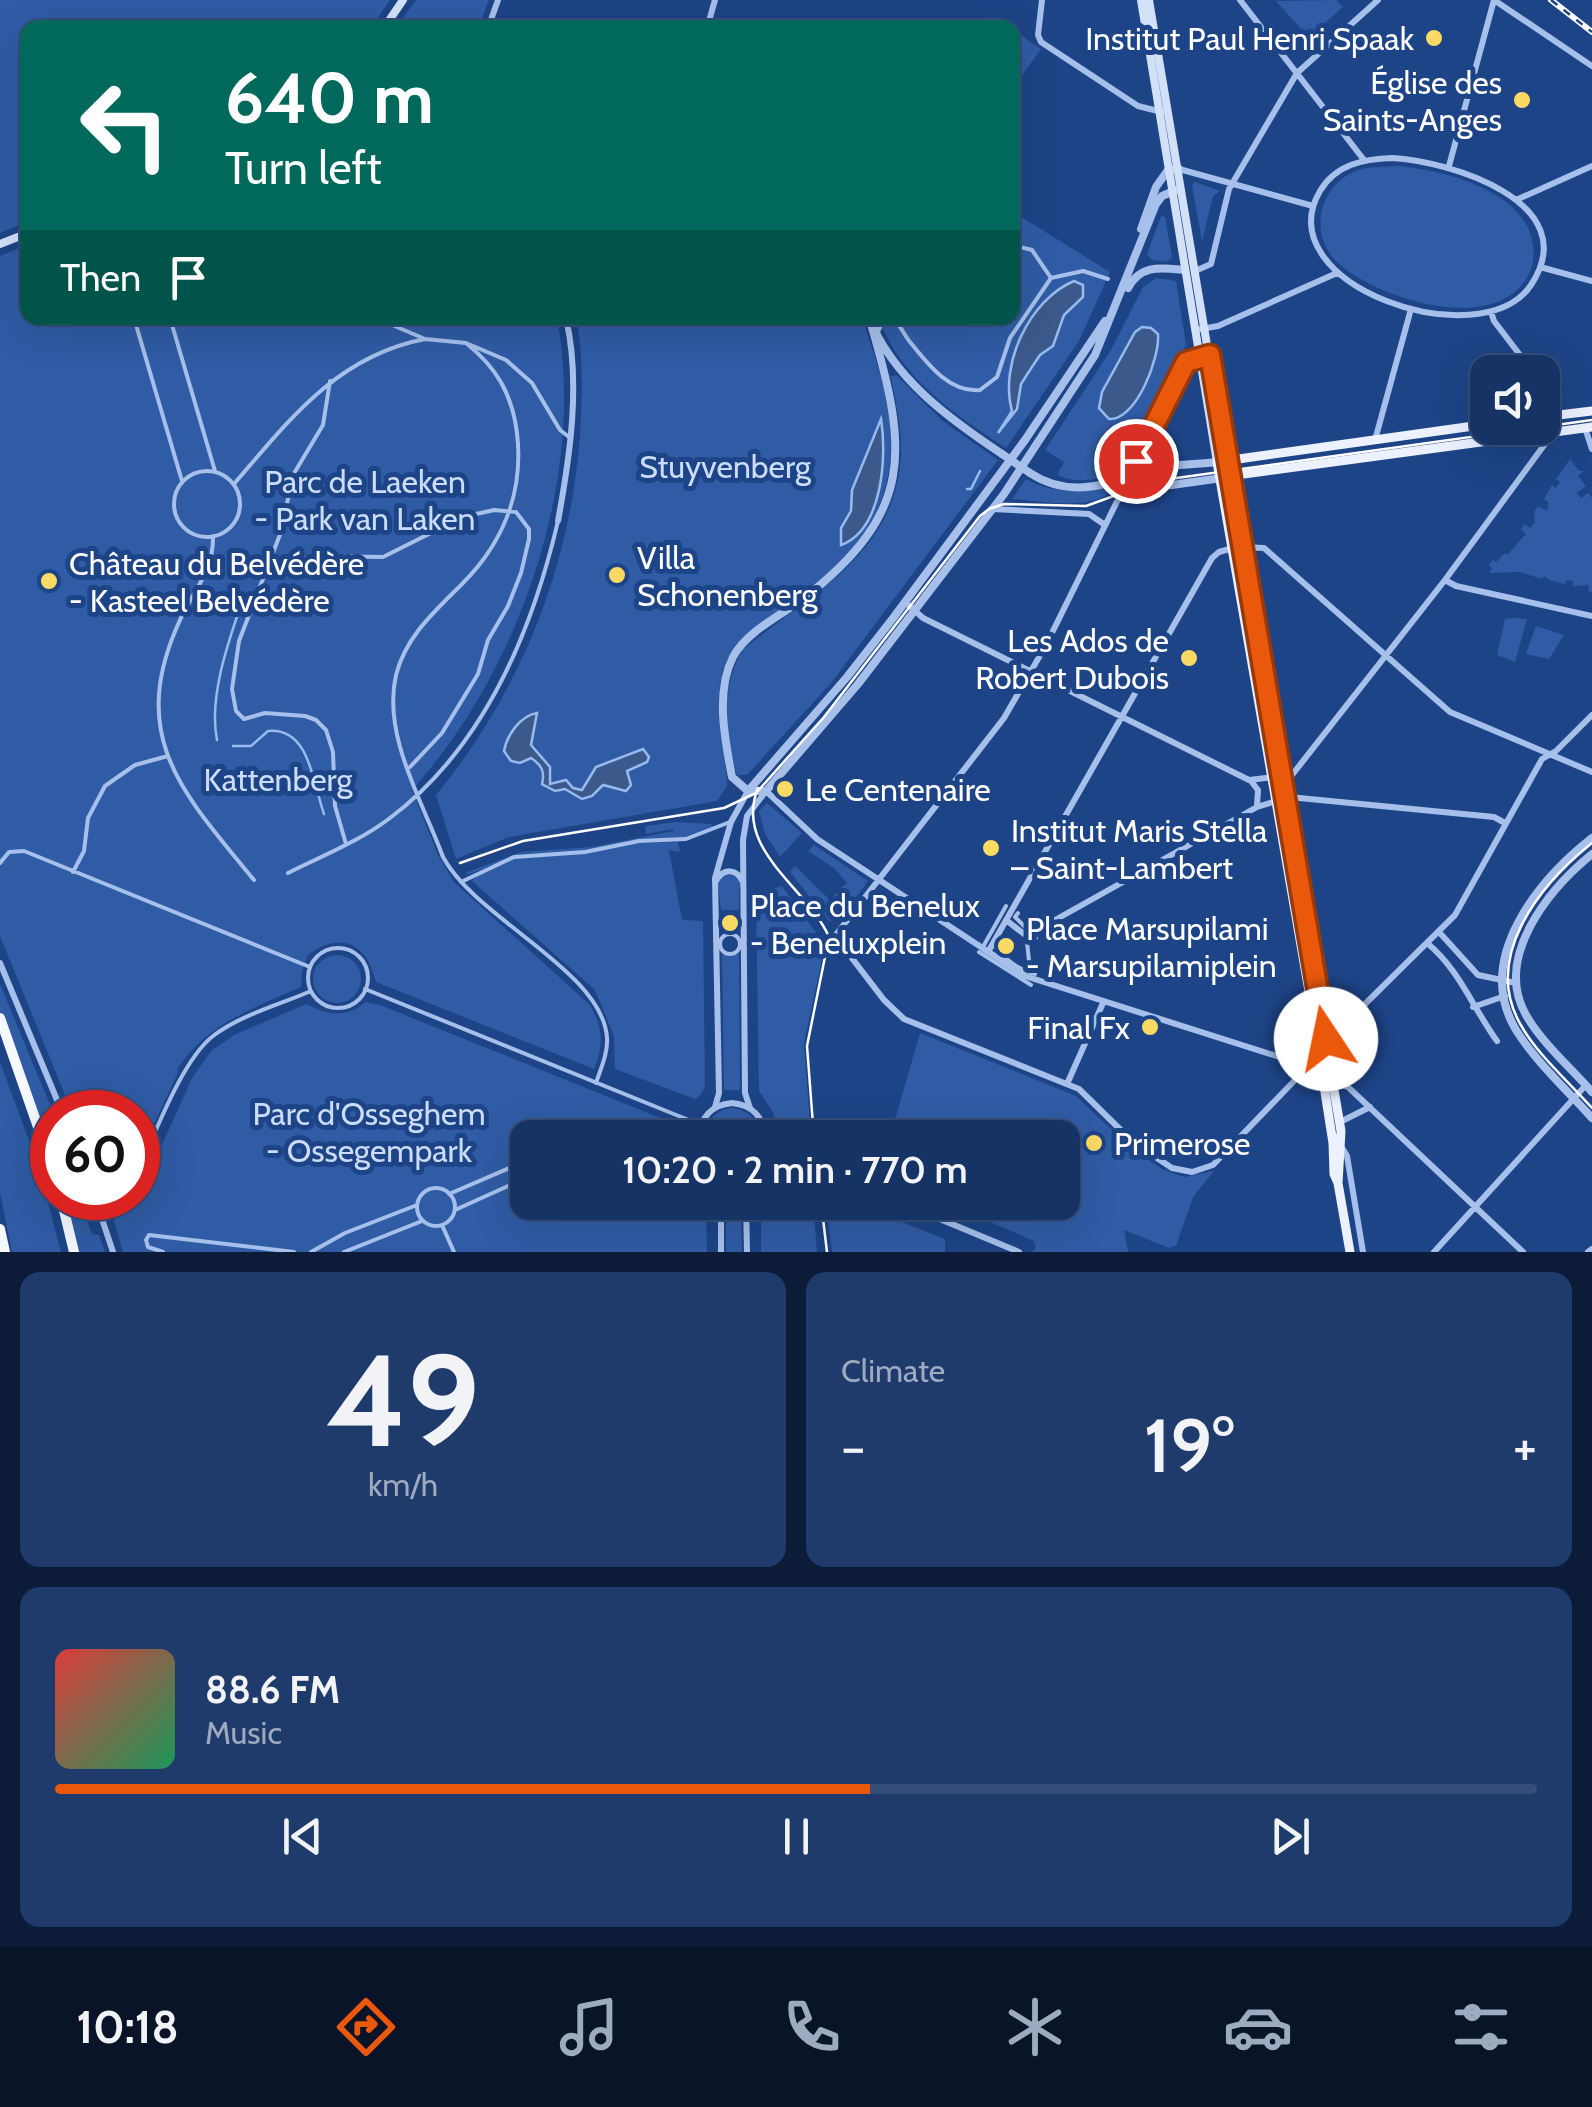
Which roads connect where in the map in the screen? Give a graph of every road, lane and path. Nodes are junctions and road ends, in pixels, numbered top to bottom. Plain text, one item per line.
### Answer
1 (1042, 0) edge
2 (1145, 0) edge
3 (1240, 0) edge
4 (1378, 0) edge
5 (1493, 2) edge
6 (1592, 66) edge
7 (1297, 73) junction
8 (1164, 112) junction
9 (1364, 160) junction
10 (1448, 166) junction
11 (1592, 166) edge
12 (1178, 169) junction
13 (1168, 170) junction
14 (1232, 184) junction
15 (1181, 188) junction
16 (1172, 192) junction
17 (1516, 200) junction
18 (1314, 206) junction
19 (1020, 247) edge
20 (1135, 251) junction
21 (1540, 267) junction
22 (1151, 268) junction
23 (1185, 270) junction
24 (1196, 271) junction
25 (1337, 273) junction
26 (1052, 278) junction
27 (1108, 279) dead end
28 (1592, 281) edge
29 (1411, 309) junction
30 (1491, 312) junction
31 (1020, 324) edge
32 (136, 325) edge
33 (172, 325) edge
34 (392, 325) edge
35 (567, 325) edge
36 (873, 325) edge
37 (874, 325) edge
38 (901, 325) edge
39 (1019, 325) edge
40 (1200, 329) junction
41 (425, 339) junction
42 (466, 343) junction
43 (1097, 350) junction
44 (1520, 355) edge
45 (1205, 356) junction
46 (330, 381) junction
47 (1592, 411) edge
48 (1560, 415) edge
49 (1470, 427) edge
50 (1588, 427) edge
51 (1560, 431) edge
52 (570, 438) junction
53 (1375, 440) junction
54 (1470, 443) edge
55 (1544, 445) edge
56 (1592, 449) edge
57 (1222, 461) junction
58 (216, 472) junction
59 (1225, 477) junction
60 (1128, 479) junction
61 (183, 482) junction
62 (234, 484) junction
63 (1119, 498) junction
64 (992, 509) junction
65 (510, 511) junction
66 (558, 521) joint
67 (1105, 525) junction
68 (213, 536) junction
69 (1237, 548) junction
70 (271, 562) junction
71 (1445, 580) junction
72 (905, 602) junction
73 (914, 611) junction
74 (1592, 616) edge
75 (1386, 655) junction
76 (1030, 672) junction
77 (1592, 715) edge
78 (1122, 716) junction
79 (1550, 755) junction
80 (168, 756) junction
81 (408, 768) junction
82 (1592, 772) edge
83 (1276, 778) junction
84 (1250, 780) junction
85 (748, 791) junction
86 (766, 791) junction
87 (419, 795) junction
88 (1280, 799) junction
89 (1257, 807) junction
90 (738, 808) junction
91 (748, 814) junction
92 (731, 822) junction
93 (1506, 822) junction
94 (1592, 838) edge
95 (346, 844) junction
96 (1592, 854) edge
97 (0, 863) edge
98 (73, 872) junction
99 (288, 873) dead end
100 (254, 880) dead end
101 (880, 880) junction
102 (461, 882) junction
103 (715, 884) junction
104 (744, 884) junction
105 (1010, 915) junction
106 (1439, 932) junction
107 (1428, 943) junction
108 (719, 944) joint
109 (984, 947) junction
110 (1029, 953) junction
111 (0, 963) edge
112 (310, 966) junction
113 (1021, 968) junction
114 (1030, 978) junction
115 (1503, 982) junction
116 (1516, 983) junction
117 (365, 990) junction
118 (311, 991) junction
119 (1505, 996) junction
120 (1313, 997) junction
121 (1103, 1002) junction
122 (1473, 1007) junction
123 (0, 1018) edge
124 (1347, 1021) junction
125 (1318, 1026) junction
126 (0, 1040) edge
127 (1497, 1041) dead end
128 (1319, 1066) junction
129 (1301, 1069) junction
130 (596, 1082) junction
131 (1333, 1082) junction
132 (1068, 1084) junction
133 (1589, 1089) edge
134 (53, 1090) edge
135 (1574, 1098) junction
136 (30, 1104) edge
137 (715, 1107) junction
138 (1370, 1107) junction
139 (750, 1108) junction
140 (30, 1113) edge
141 (1592, 1118) edge
142 (677, 1120) edge
143 (707, 1120) edge
144 (761, 1120) edge
145 (1340, 1122) junction
146 (160, 1125) edge
147 (1341, 1146) junction
148 (510, 1168) edge
149 (1338, 1183) junction
150 (510, 1186) edge
151 (450, 1194) junction
152 (417, 1205) junction
153 (1476, 1208) junction
154 (454, 1210) junction
155 (66, 1220) edge
156 (103, 1220) edge
157 (422, 1220) junction
158 (721, 1220) edge
159 (746, 1220) edge
160 (942, 1220) edge
161 (442, 1225) junction
162 (0, 1229) edge
163 (5, 1252) edge
164 (74, 1252) edge
165 (113, 1252) edge
166 (163, 1252) edge
167 (294, 1252) edge
168 (311, 1252) edge
169 (344, 1252) edge
170 (454, 1252) edge
171 (722, 1252) edge
172 (747, 1252) edge
173 (1018, 1252) edge
174 (1350, 1252) edge
175 (1363, 1252) edge
176 (1434, 1252) edge
177 (1522, 1252) edge

1 - 8 street
2 - 8 main road
3 - 7 street
4 - 7 street
5 - 6 street
5 - 10 street
7 - 9 street
7 - 14 street
8 - 12 main road
8 - 13 main road
9 - 10 street
9 - 18 street
10 - 17 street
11 - 17 street
12 - 13 street
12 - 14 street
12 - 15 main road
13 - 16 main road
13 - 20 street
14 - 18 street
14 - 24 street
15 - 16 street
15 - 24 main road
16 - 20 street
16 - 23 main road
17 - 21 street
18 - 25 street
19 - 26 street
20 - 22 street
20 - 43 street
20 - 72 street
21 - 28 street
21 - 30 street
22 - 23 street
22 - 43 street
23 - 40 main road
24 - 40 main road
25 - 29 street
25 - 40 street
26 - 27 street
26 - 31 street
29 - 30 street
29 - 53 street
30 - 44 street
32 - 61 street
33 - 58 street
34 - 41 street
35 - 52 street
36 - 85 street
37 - 60 street, bridge
38 - 39 street
40 - 45 main road
41 - 42 street
41 - 46 street
42 - 52 street
42 - 65 street
43 - 64 street
45 - 57 main road
45 - 60 street
46 - 62 street
46 - 70 street
47 - 48 main road
49 - 53 main road
50 - 51 main road
50 - 56 street
52 - 66 street
53 - 57 main road
54 - 59 main road
55 - 71 street
57 - 59 main road
57 - 60 street
58 - 61 street
58 - 62 street
59 - 63 street
59 - 69 main road
60 - 63 street
61 - 68 street
62 - 68 street
63 - 67 street
64 - 67 street
64 - 73 street
65 - 70 street
65 - 81 street
65 - 81 street
66 - 87 street
67 - 76 street
68 - 80 street
69 - 75 street
69 - 78 street
69 - 83 main road
70 - 95 street
71 - 74 street
71 - 75 street
72 - 73 street
72 - 85 street
73 - 76 street
73 - 86 street
75 - 79 street
75 - 83 street
76 - 78 street
76 - 101 street
77 - 79 street
78 - 84 street
78 - 105 street
79 - 82 street
79 - 93 street
80 - 98 street
80 - 100 street
81 - 87 street
83 - 84 street
83 - 88 main road
84 - 89 street
85 - 86 street
85 - 90 street
86 - 91 street
86 - 101 street
87 - 95 street
87 - 102 street
88 - 89 street
88 - 93 street
88 - 120 main road
89 - 105 street
90 - 91 street
90 - 92 street
91 - 104 street
92 - 102 street
92 - 103 street
93 - 106 street
94 - 115 street
95 - 99 street
96 - 116 street
97 - 98 street
98 - 112 street
101 - 109 street
101 - 132 street
102 - 130 street
103 - 104 street
103 - 137 street
104 - 139 street
105 - 109 street
105 - 110 street
105 - 113 street
106 - 107 street
106 - 115 street
107 - 122 street
107 - 124 street
108 - 108 street
109 - 114 street
109 - 121 street
110 - 113 street
110 - 114 street
111 - 134 street
112 - 117 street
112 - 118 street
113 - 114 street
115 - 116 street
115 - 119 street
116 - 133 street
117 - 118 street
117 - 130 street
118 - 146 street
119 - 122 street
119 - 135 street
120 - 124 street
120 - 125 main road
121 - 129 street
121 - 132 street
122 - 127 street
123 - 136 highway
124 - 125 street
125 - 128 main road
125 - 131 main road
126 - 140 highway
128 - 129 street
128 - 131 street
128 - 149 main road
129 - 132 street
130 - 142 street
131 - 138 street
131 - 145 main road
133 - 135 street
135 - 141 street
135 - 153 street
137 - 139 street
137 - 143 street
138 - 145 street
138 - 153 street
139 - 144 street
145 - 147 main road
147 - 149 main road
147 - 175 street
148 - 151 street
149 - 174 main road
150 - 154 street
151 - 152 street
151 - 154 street
152 - 157 street
152 - 168 street
153 - 176 street
153 - 177 street
154 - 161 street
155 - 164 highway
156 - 165 street
157 - 161 street
157 - 169 street
158 - 171 street
159 - 172 street
160 - 173 street
161 - 170 street
162 - 163 highway
166 - 167 street

